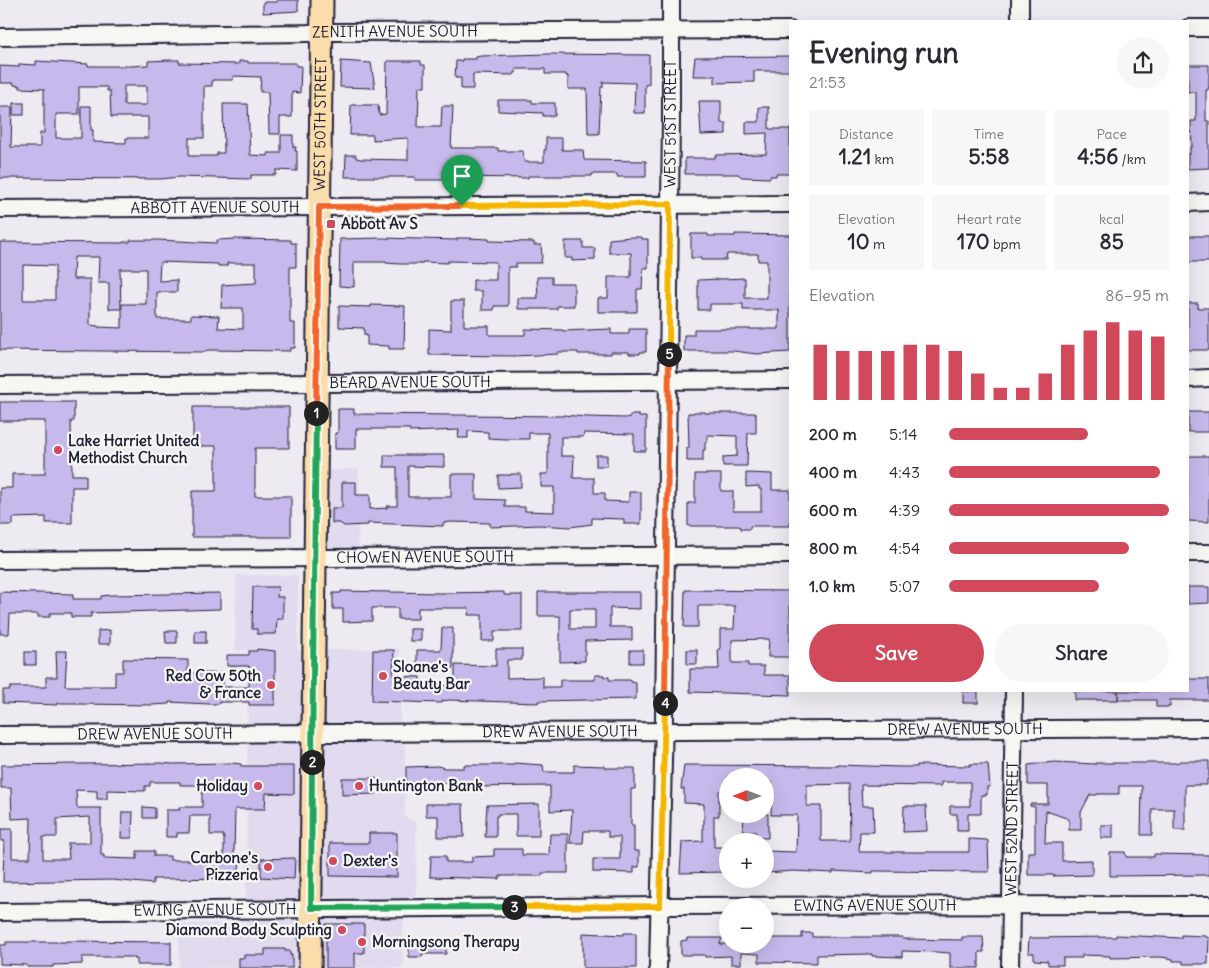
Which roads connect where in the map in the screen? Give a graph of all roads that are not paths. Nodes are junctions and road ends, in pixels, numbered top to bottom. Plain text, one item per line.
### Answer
1 (322, 0) edge
2 (671, 0) edge
3 (1020, 0) edge
4 (1020, 20) edge
5 (1189, 28) edge
6 (1209, 28) edge
7 (789, 30) edge
8 (671, 31) junction
9 (322, 32) junction
10 (0, 37) edge
11 (1189, 202) edge
12 (1209, 202) edge
13 (670, 204) junction
14 (789, 204) edge
15 (319, 207) junction
16 (0, 210) edge
17 (1209, 378) edge
18 (1189, 379) edge
19 (789, 380) edge
20 (668, 382) junction
21 (316, 383) junction
22 (0, 385) edge
23 (1189, 553) edge
24 (1209, 553) edge
25 (789, 555) edge
26 (666, 556) junction
27 (315, 558) junction
28 (0, 560) edge
29 (1014, 692) edge
30 (1209, 728) edge
31 (1014, 729) junction
32 (664, 731) junction
33 (313, 734) junction
34 (0, 735) edge
35 (1011, 904) junction
36 (1209, 905) edge
37 (660, 906) junction
38 (311, 908) junction
39 (0, 912) edge
40 (310, 968) edge
41 (658, 968) edge
42 (1010, 968) edge

1 - 9 main road, WEST 50TH STREET
2 - 8 street, WEST 51ST STREET
3 - 4 street
5 - 6 street
7 - 8 street, ZENITH AVENUE SOUTH
8 - 9 street, ZENITH AVENUE SOUTH
8 - 13 street, WEST 51ST STREET
9 - 10 street, ZENITH AVENUE SOUTH
9 - 15 main road, WEST 50TH STREET
11 - 12 street
13 - 14 street, ABBOTT AVENUE SOUTH
13 - 15 street, ABBOTT AVENUE SOUTH
13 - 20 street, WEST 51ST STREET
15 - 16 street, ABBOTT AVENUE SOUTH
15 - 21 main road, WEST 50TH STREET
17 - 18 street
19 - 20 street, BEARD AVENUE SOUTH
20 - 21 street, BEARD AVENUE SOUTH
20 - 26 street, WEST 51ST STREET
21 - 22 street, BEARD AVENUE SOUTH
21 - 27 main road, WEST 50TH STREET
23 - 24 street
25 - 26 street, CHOWEN AVENUE SOUTH
26 - 27 street, CHOWEN AVENUE SOUTH
26 - 32 street, WEST 51ST STREET
27 - 28 street, CHOWEN AVENUE SOUTH
27 - 33 main road, WEST 50TH STREET
29 - 31 street, WEST 52ND STREET
30 - 31 street, DREW AVENUE SOUTH
31 - 32 street, DREW AVENUE SOUTH
31 - 35 street, WEST 52ND STREET
32 - 33 street, DREW AVENUE SOUTH
32 - 37 street, WEST 51ST STREET
33 - 34 street, DREW AVENUE SOUTH
33 - 38 main road, WEST 50TH STREET
35 - 36 street, EWING AVENUE SOUTH
35 - 37 street, EWING AVENUE SOUTH
35 - 42 street, WEST 52ND STREET
37 - 38 street, EWING AVENUE SOUTH
37 - 41 street, WEST 51ST STREET
38 - 39 street, EWING AVENUE SOUTH
38 - 40 main road, WEST 50TH STREET

